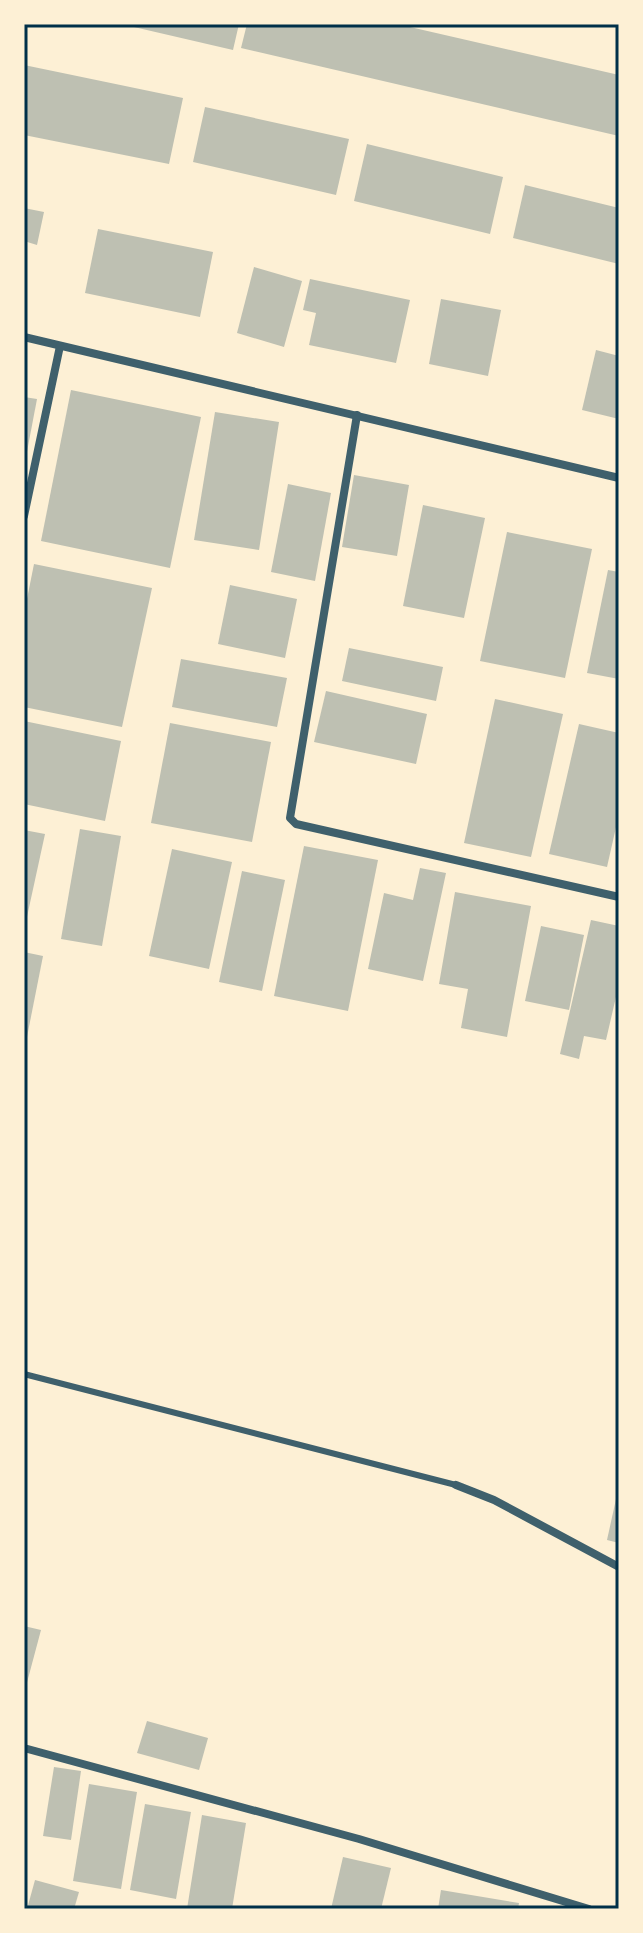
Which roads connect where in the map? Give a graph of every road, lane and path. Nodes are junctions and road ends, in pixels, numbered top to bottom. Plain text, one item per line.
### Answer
1 (24, 337) edge
2 (60, 346) junction
3 (357, 415) junction
4 (619, 478) edge
5 (24, 516) edge
6 (619, 897) edge
7 (24, 1374) edge
8 (456, 1485) joint
9 (619, 1567) edge
10 (24, 1748) edge
11 (589, 1909) edge

1 - 2 street
2 - 3 street
2 - 5 street
3 - 4 street
3 - 6 street
7 - 8 lane
8 - 9 street
10 - 11 street

